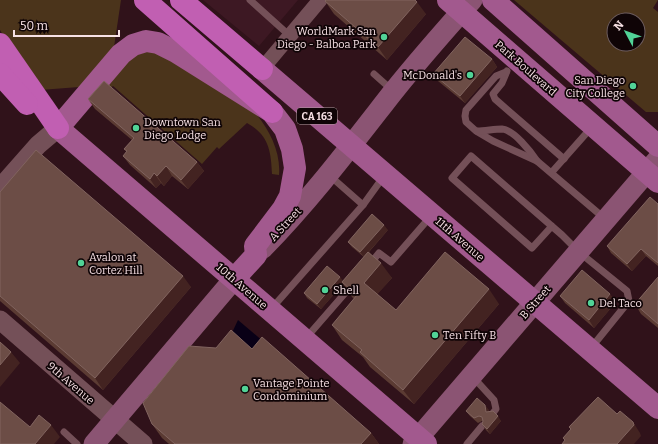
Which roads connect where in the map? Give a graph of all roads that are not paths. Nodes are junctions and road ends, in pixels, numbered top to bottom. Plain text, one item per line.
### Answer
1 (145, 0) edge
2 (181, 0) edge
3 (250, 0) edge
4 (320, 0) edge
5 (493, 0) edge
6 (460, 4) edge
7 (472, 31) dead end
8 (290, 36) junction
9 (0, 44) edge
10 (510, 66) junction
11 (262, 69) junction
12 (0, 74) edge
13 (374, 74) dead end
14 (394, 91) junction
15 (272, 112) junction
16 (585, 125) junction
17 (58, 128) junction
18 (476, 131) junction
19 (352, 146) junction
20 (658, 146) edge
21 (564, 159) junction
22 (537, 161) junction
23 (654, 171) edge
24 (552, 172) junction
25 (329, 175) junction
26 (385, 175) junction
27 (0, 188) edge
28 (363, 205) junction
29 (433, 212) junction
30 (606, 220) junction
31 (552, 226) junction
32 (477, 242) dead end
33 (579, 252) junction
34 (256, 255) junction
35 (234, 280) junction
36 (537, 300) junction
37 (270, 310) junction
38 (0, 320) edge
39 (577, 328) dead end
40 (304, 339) junction
41 (594, 345) junction
42 (622, 367) dead end
43 (472, 376) junction
44 (658, 398) edge
45 (658, 408) edge
46 (493, 414) edge
47 (114, 420) junction
48 (482, 426) edge
49 (64, 432) dead end
50 (419, 442) edge
51 (77, 444) edge
52 (94, 444) edge
53 (143, 444) edge
54 (466, 444) edge

1 - 15 highway
2 - 11 highway, CA 163
3 - 8 lane
4 - 8 street
5 - 20 main road
6 - 7 lane
6 - 10 main road, Park Boulevard
6 - 14 main road, A Street
8 - 11 street
9 - 17 highway
10 - 16 main road, Park Boulevard
10 - 18 lane
10 - 21 lane
11 - 19 main road, 11th Avenue / CA 163
12 - 17 highway
13 - 14 lane
14 - 19 main road, A Street
15 - 17 main road
15 - 34 main road
16 - 21 lane
16 - 23 main road, Park Boulevard
17 - 27 street
17 - 35 main road, 10th Avenue
18 - 22 lane
18 - 22 lane
19 - 25 main road, A Street
19 - 26 main road, 11th Avenue
21 - 24 lane
22 - 24 lane
23 - 30 main road, B Street
24 - 30 lane
25 - 28 lane
25 - 34 main road, A Street
26 - 28 lane
26 - 29 main road, 11th Avenue
28 - 37 lane
29 - 36 main road, 11th Avenue
29 - 40 lane
30 - 33 main road, B Street
31 - 31 lane
31 - 33 lane
32 - 36 lane
33 - 36 main road, B Street
33 - 41 lane
34 - 35 main road, A Street
35 - 37 main road, 10th Avenue
35 - 47 main road, A Street
36 - 39 lane
36 - 41 main road, 11th Avenue
36 - 43 main road, B Street
37 - 40 main road, 10th Avenue
38 - 47 street, 9th Avenue
40 - 50 main road, 10th Avenue
41 - 45 main road, 11th Avenue
42 - 44 lane
43 - 46 lane
43 - 50 main road, B Street
47 - 52 main road, A Street
47 - 53 street, 9th Avenue
48 - 54 lane
49 - 51 lane

